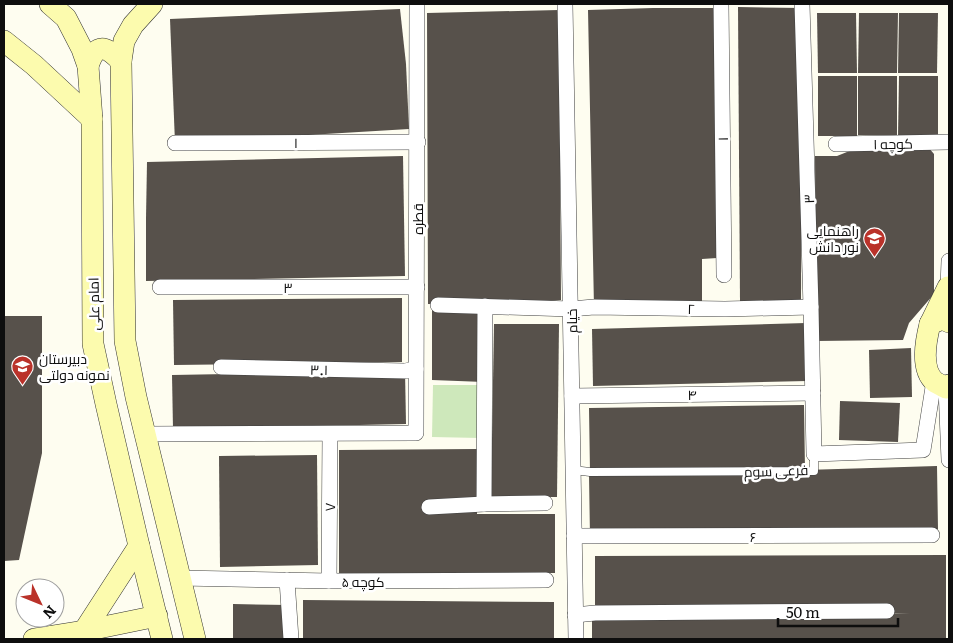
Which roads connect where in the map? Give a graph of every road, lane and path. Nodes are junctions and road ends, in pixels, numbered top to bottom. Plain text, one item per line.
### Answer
1 (50, 4) edge
2 (152, 4) edge
3 (418, 4) edge
4 (565, 4) edge
5 (721, 4) edge
6 (802, 4) edge
7 (4, 40) edge
8 (121, 61) junction
9 (88, 66) junction
10 (92, 119) junction
11 (175, 142) dead end
12 (418, 142) junction
13 (949, 142) edge
14 (836, 144) dead end
15 (949, 261) edge
16 (724, 275) dead end
17 (160, 287) dead end
18 (417, 287) junction
19 (949, 291) edge
20 (438, 305) dead end
21 (485, 306) junction
22 (811, 307) junction
23 (571, 309) junction
24 (940, 323) edge
25 (221, 367) dead end
26 (416, 369) junction
27 (943, 384) edge
28 (813, 393) junction
29 (572, 396) junction
30 (145, 434) junction
31 (330, 434) junction
32 (814, 454) junction
33 (949, 460) edge
34 (573, 470) junction
35 (545, 503) dead end
36 (484, 504) junction
37 (429, 507) dead end
38 (932, 535) dead end
39 (574, 536) junction
40 (139, 546) junction
41 (180, 578) junction
42 (287, 580) junction
43 (546, 580) dead end
44 (328, 581) junction
45 (886, 611) dead end
46 (575, 615) junction
47 (157, 616) junction
48 (90, 635) edge
49 (34, 639) edge
50 (162, 639) edge
51 (195, 639) edge
52 (291, 639) edge
53 (576, 639) edge

1 - 9 main road, امام علی
2 - 8 main road
3 - 12 street, قطره
4 - 23 street, خیام
5 - 16 street, ۱
6 - 22 street, ۳
7 - 10 main road
8 - 9 main road
8 - 30 main road
9 - 10 main road, امام علی
10 - 40 main road, امام علی
11 - 12 street, ۱
12 - 18 street, قطره
13 - 14 street, کوچه ۱
15 - 19 street
17 - 18 street, ۳
18 - 26 street, قطره
19 - 24 main road
20 - 21 street
21 - 23 street
21 - 36 street
22 - 23 street, ۲
22 - 28 street, ۳
23 - 29 street, خیام
24 - 27 main road
25 - 26 street, ۳.۱
26 - 31 street, قطره
27 - 32 street, فرعی سوم
27 - 33 street
28 - 29 street, ۴
28 - 32 street, ۳
29 - 34 street, خیام
30 - 31 street
30 - 41 main road
31 - 44 street, ۷
32 - 34 lane, فرعی سوم
34 - 39 street, خیام
35 - 36 street
36 - 37 street
38 - 39 street, ۶
39 - 46 street, خیام
40 - 47 main road, امام علی
40 - 48 main road
41 - 42 street, کوچه ۵
41 - 51 main road
42 - 44 street, کوچه ۵
42 - 52 street
43 - 44 street, کوچه ۵
45 - 46 street
46 - 53 street, خیام
47 - 48 main road
47 - 50 main road, امام علی
48 - 49 main road

